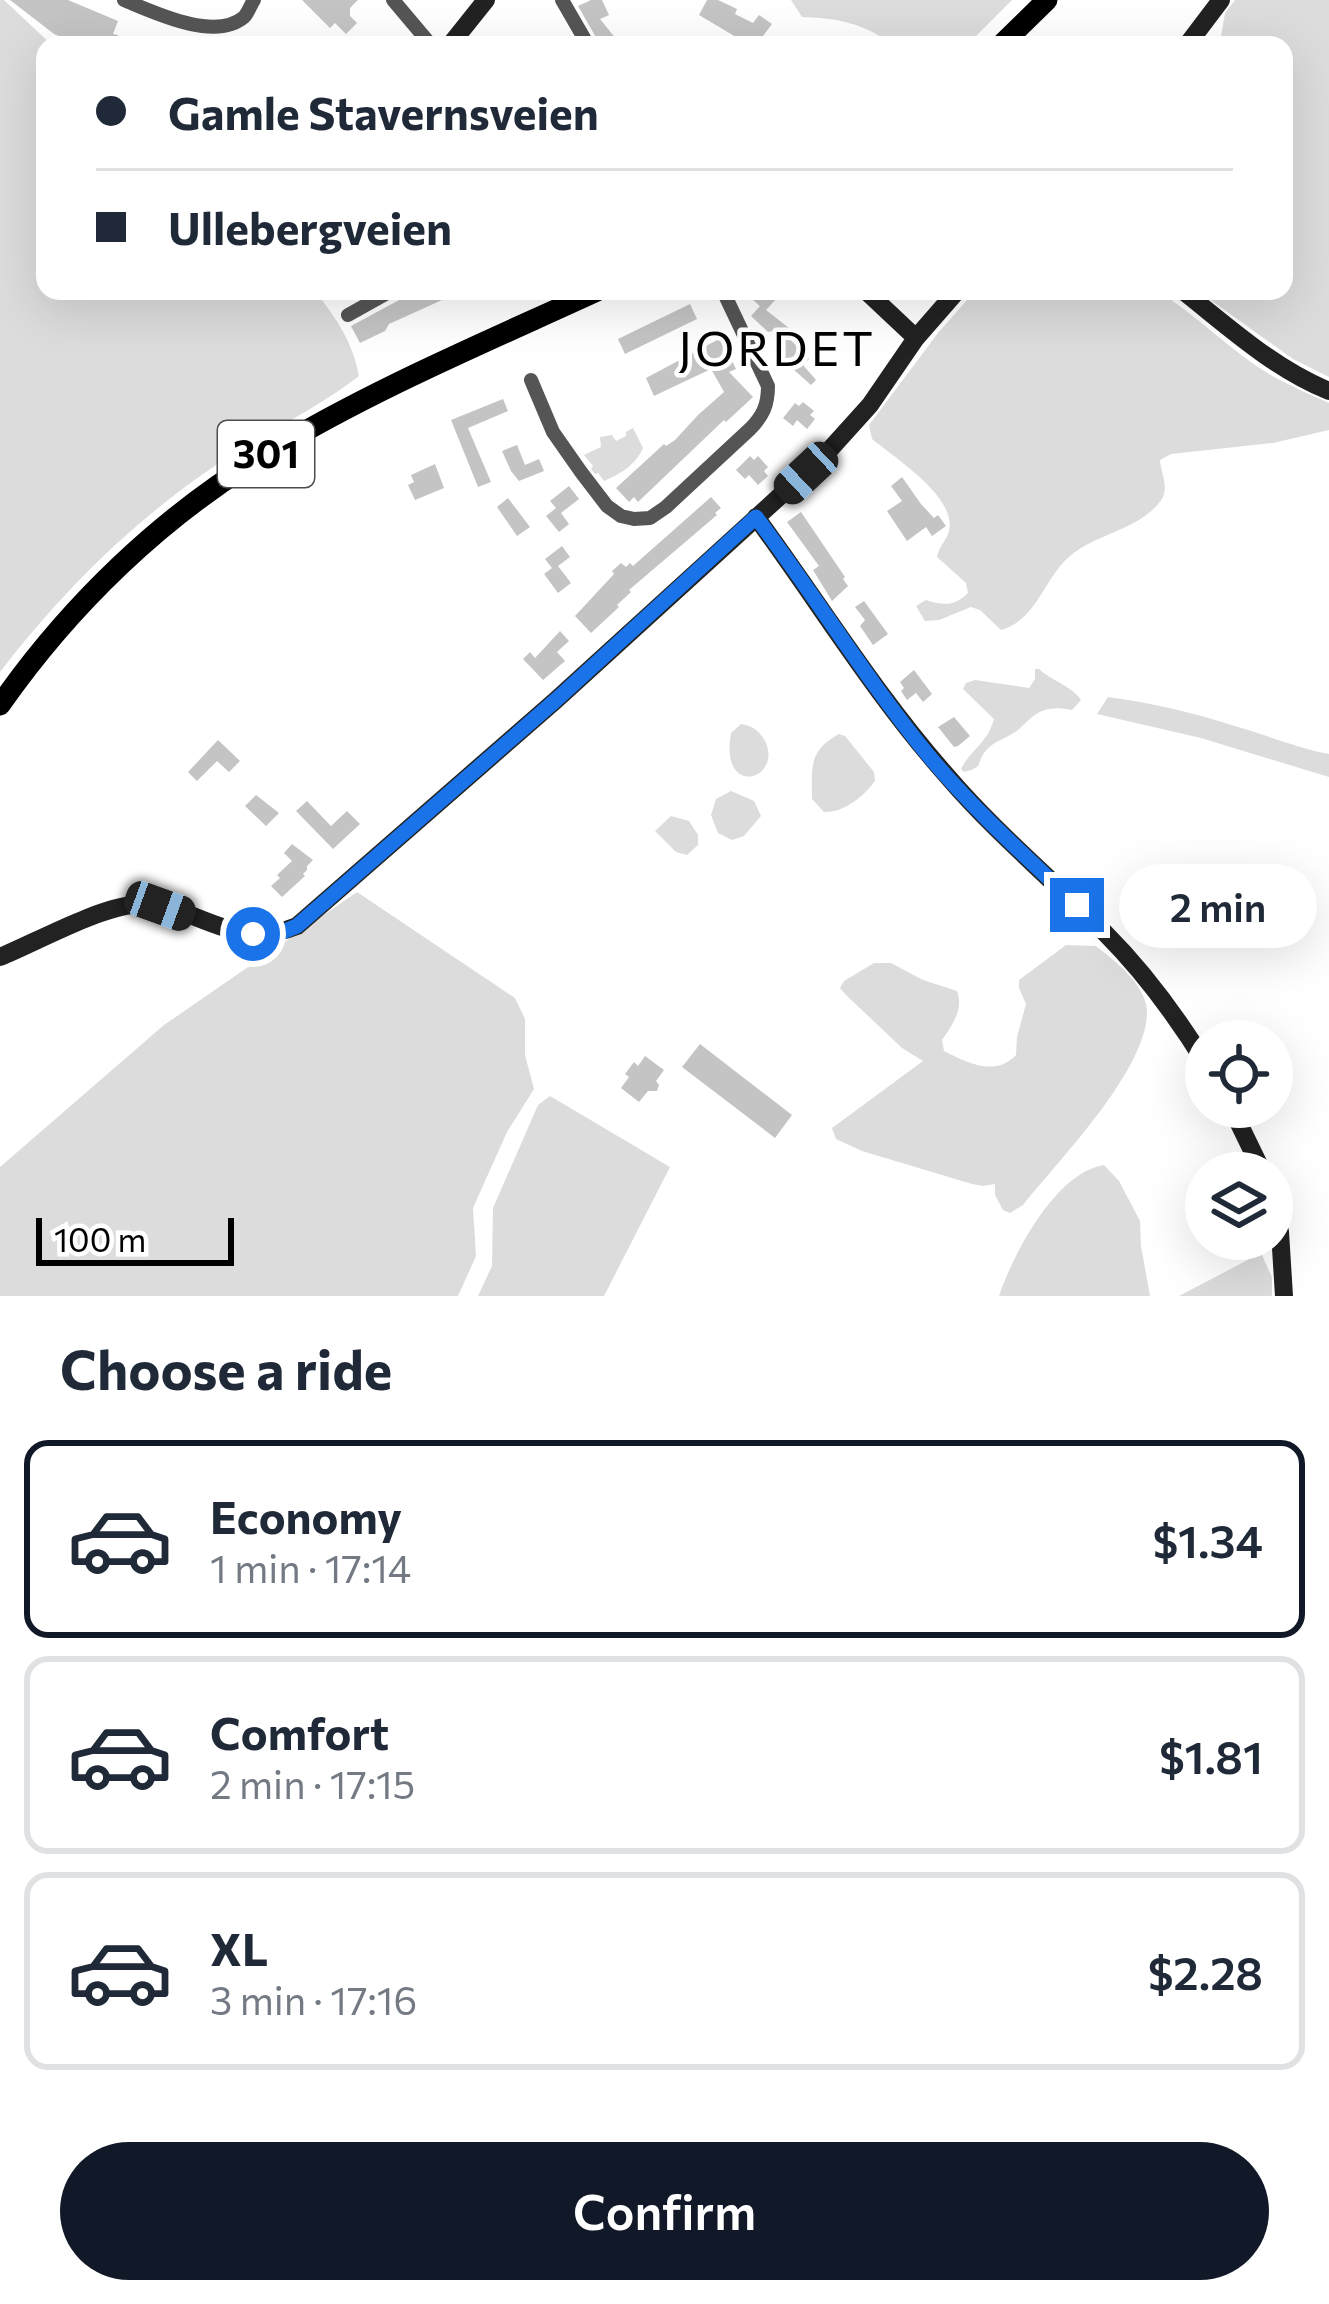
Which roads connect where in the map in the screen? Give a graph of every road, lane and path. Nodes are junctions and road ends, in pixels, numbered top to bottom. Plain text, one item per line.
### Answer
1 (124, 0) edge
2 (254, 0) edge
3 (393, 0) edge
4 (486, 0) edge
5 (562, 0) edge
6 (1047, 0) edge
7 (1221, 0) edge
8 (423, 36) edge
9 (457, 36) edge
10 (583, 36) edge
11 (1010, 36) edge
12 (1193, 36) edge
13 (373, 300) edge
14 (565, 300) edge
15 (727, 300) edge
16 (876, 300) edge
17 (949, 300) edge
18 (1195, 300) edge
19 (348, 315) dead end
20 (916, 338) junction
21 (531, 380) dead end
22 (1329, 391) edge
23 (756, 517) junction
24 (0, 706) edge
25 (0, 957) edge
26 (1185, 1033) edge
27 (1282, 1260) edge
28 (1284, 1296) edge

1 - 2 street
3 - 8 street
4 - 9 street
5 - 10 street
6 - 11 main road
7 - 12 street
13 - 19 street
14 - 24 main road, 301
15 - 21 street
16 - 20 street
17 - 20 street
18 - 22 street
20 - 23 street
23 - 25 street
23 - 26 street
27 - 28 street

